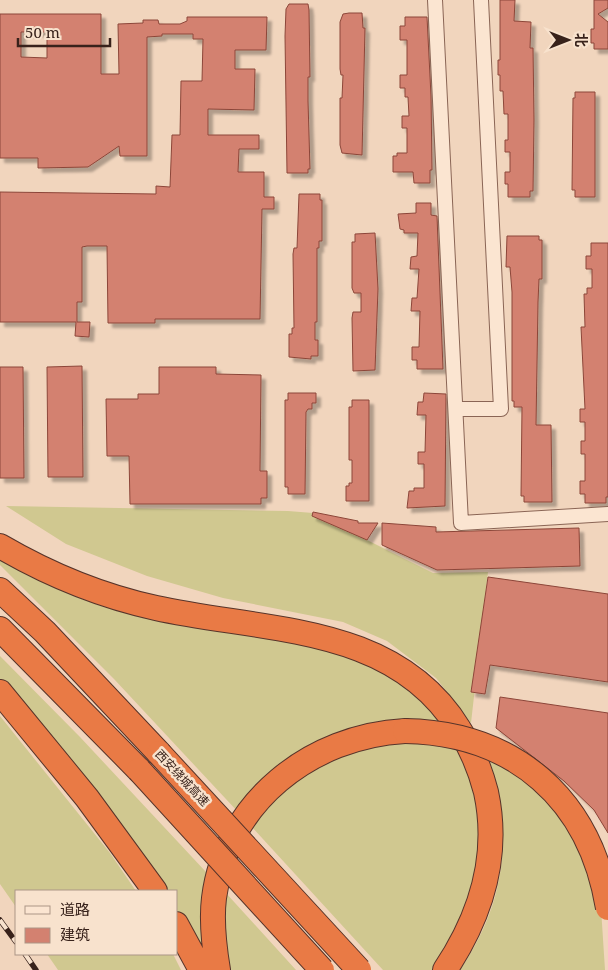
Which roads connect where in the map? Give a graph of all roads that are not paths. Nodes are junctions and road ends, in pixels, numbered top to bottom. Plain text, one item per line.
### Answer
1 (435, 0) edge
2 (481, 0) edge
3 (456, 409) junction
4 (608, 514) edge
5 (0, 546) edge
6 (0, 590) edge
7 (0, 629) edge
8 (0, 692) edge
9 (154, 890) edge
10 (608, 908) edge
11 (178, 928) edge
12 (201, 970) edge
13 (218, 970) edge
14 (322, 970) edge
15 (359, 970) edge
16 (445, 970) edge

1 - 3 street
2 - 3 street
3 - 4 street
5 - 16 highway
6 - 15 highway, 西安绕城高速, bridge
7 - 14 highway, 西安绕城高速, bridge
8 - 9 highway
10 - 13 highway, bridge
11 - 12 highway

